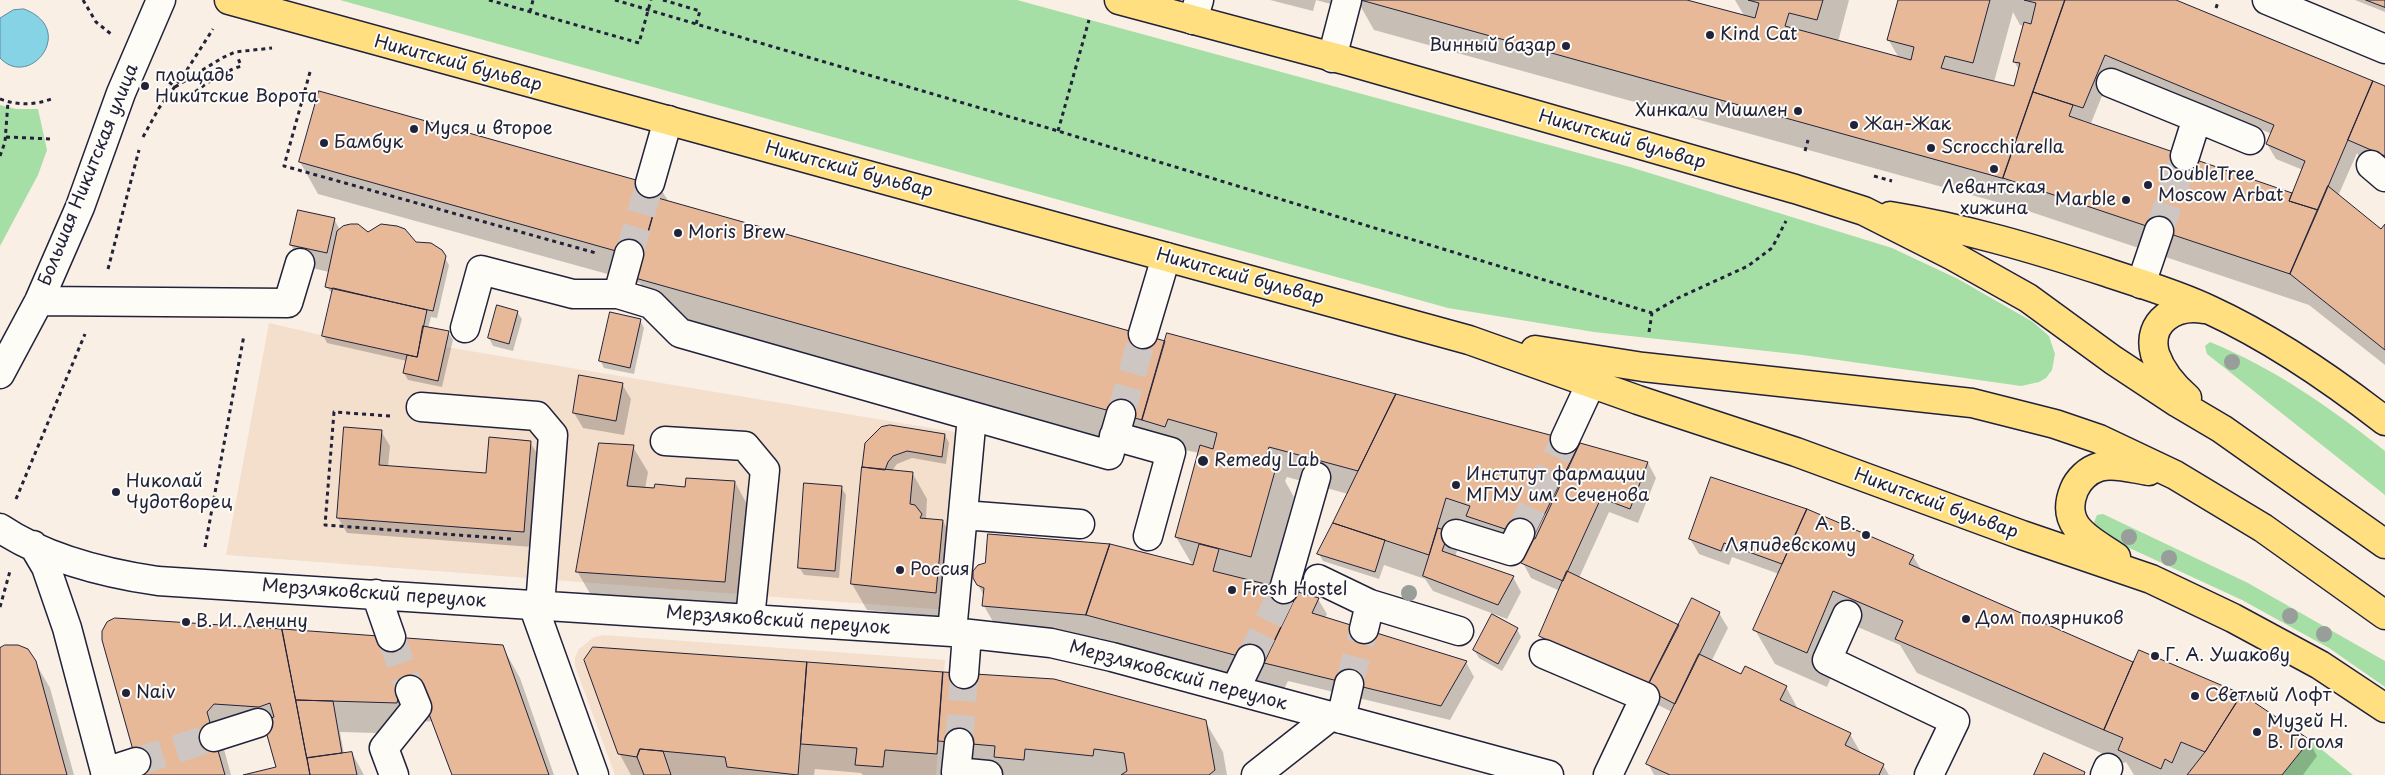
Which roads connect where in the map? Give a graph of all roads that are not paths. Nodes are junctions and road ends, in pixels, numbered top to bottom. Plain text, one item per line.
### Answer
1 (161, 0) edge
2 (229, 0) edge
3 (1119, 0) edge
4 (1347, 0) edge
5 (2267, 0) edge
6 (1196, 10) edge
7 (2385, 48) edge
8 (1332, 58) junction
9 (2111, 83) dead end
10 (2197, 118) junction
11 (668, 120) junction
12 (2250, 140) dead end
13 (2185, 156) tunnel mouth
14 (650, 184) tunnel mouth
15 (1864, 211) junction
16 (2159, 230) tunnel mouth
17 (1166, 257) junction
18 (628, 258) tunnel mouth
19 (300, 263) dead end
20 (2141, 284) junction
21 (618, 294) junction
22 (38, 300) junction
23 (2210, 309) junction
24 (465, 328) dead end
25 (1143, 334) tunnel mouth
26 (1469, 340) junction
27 (0, 374) edge
28 (1591, 383) junction
29 (421, 407) road end
30 (2382, 412) edge
31 (972, 416) junction
32 (2222, 429) junction
33 (1565, 439) tunnel mouth
34 (665, 442) dead end
35 (2175, 475) junction
36 (1316, 477) dead end
37 (963, 515) junction
38 (1080, 524) dead end
39 (0, 528) edge
40 (1520, 533) tunnel mouth
41 (1456, 534) dead end
42 (1148, 536) dead end
43 (2385, 544) edge
44 (32, 545) junction
45 (1318, 579) dead end
46 (2151, 579) junction
47 (1284, 589) tunnel mouth
48 (376, 594) junction
49 (536, 606) junction
50 (1847, 615) dead end
51 (2385, 615) edge
52 (750, 619) junction
53 (1459, 631) dead end
54 (960, 633) junction
55 (391, 637) tunnel mouth
56 (1544, 654) dead end
57 (1250, 659) tunnel mouth
58 (964, 674) tunnel mouth
59 (1349, 684) tunnel mouth
60 (410, 690) tunnel mouth
61 (1235, 690) junction
62 (2385, 708) edge
63 (1336, 717) junction
64 (258, 723) dead end
65 (214, 737) tunnel mouth
66 (959, 743) tunnel mouth
67 (136, 762) tunnel mouth
68 (105, 774) edge
69 (394, 775) edge
70 (594, 775) edge
71 (988, 775) edge
72 (1256, 775) edge
73 (1549, 775) edge
74 (1608, 775) edge
75 (1929, 775) edge

1 - 22 street, Большая Никитская улица
2 - 11 main road, Никитский бульвар
3 - 6 main road, Никитский бульвар
4 - 8 street
5 - 7 street
6 - 8 main road, Никитский бульвар
8 - 15 main road, Никитский бульвар
9 - 10 street
10 - 12 street
10 - 13 street
11 - 14 street
11 - 17 main road, Никитский бульвар
15 - 20 main road, Никитский бульвар
15 - 32 main road, Никитский бульвар
16 - 20 street
17 - 25 street
17 - 26 main road, Никитский бульвар
18 - 21 street
19 - 22 street
20 - 23 main road, Никитский бульвар
21 - 24 street
21 - 31 street
22 - 27 street, Большая Никитская улица
23 - 30 main road, Никитский бульвар
23 - 32 main road
26 - 28 main road, Никитский бульвар
26 - 35 main road, Никитский бульвар
28 - 33 street
28 - 46 main road, Никитский бульвар
29 - 49 street
31 - 37 street
31 - 42 street
32 - 43 main road, Никитский бульвар
34 - 52 street
35 - 46 main road
35 - 51 main road, Никитский бульвар
36 - 47 street
37 - 38 street
37 - 54 street
39 - 44 street, Мерзляковский переулок
40 - 41 street
44 - 48 street, Мерзляковский переулок
44 - 68 street
45 - 53 street
46 - 62 main road, Никитский бульвар
48 - 49 street, Мерзляковский переулок
48 - 55 street
49 - 52 street, Мерзляковский переулок
49 - 70 street
50 - 75 street
52 - 54 street, Мерзляковский переулок
54 - 58 street
54 - 61 street, Мерзляковский переулок
56 - 74 street
57 - 61 street
59 - 63 street
60 - 69 street
61 - 63 street, Мерзляковский переулок
63 - 72 street
63 - 73 street, Мерзляковский переулок
64 - 65 street
66 - 71 street
67 - 68 street

